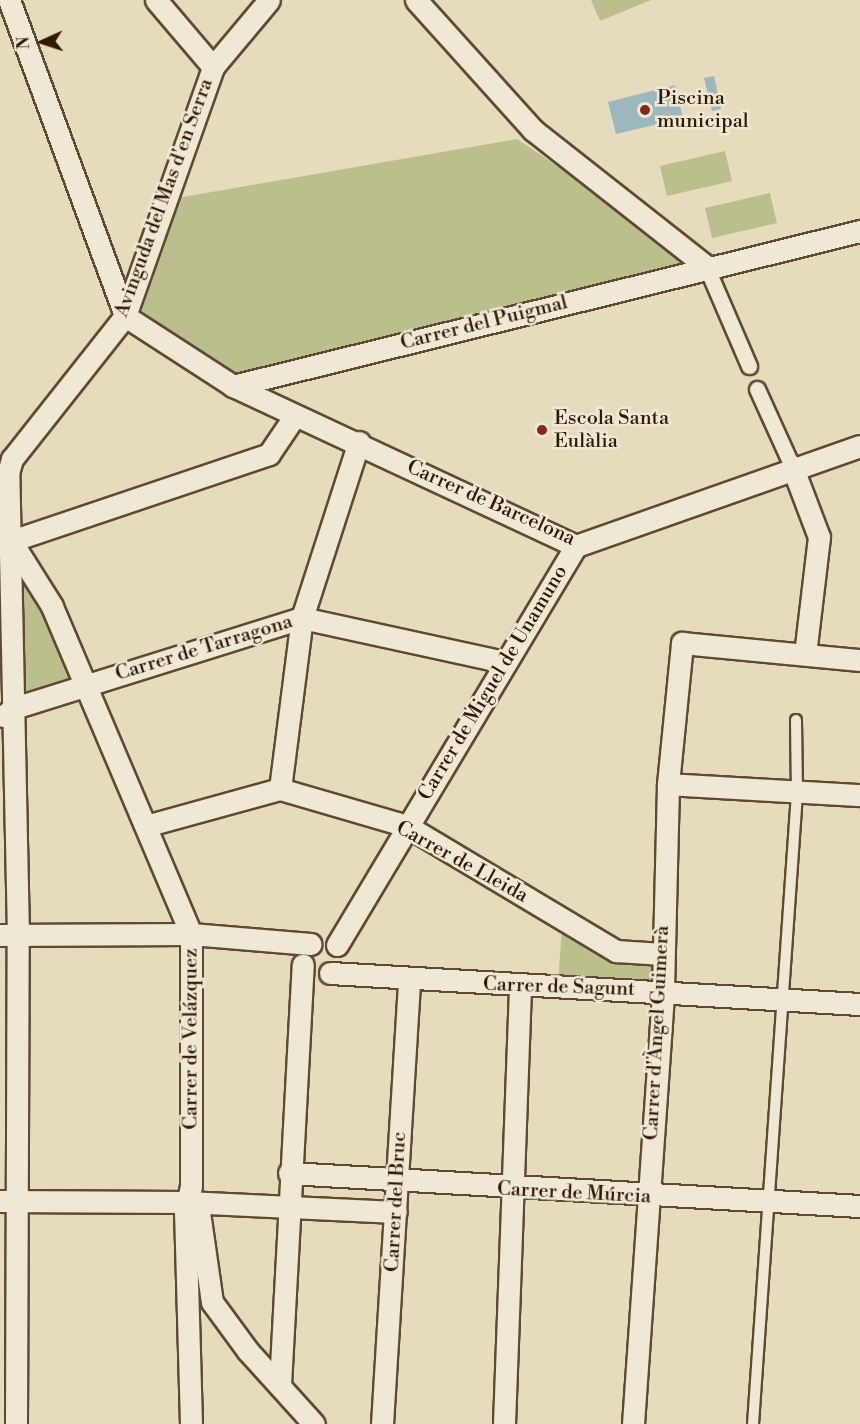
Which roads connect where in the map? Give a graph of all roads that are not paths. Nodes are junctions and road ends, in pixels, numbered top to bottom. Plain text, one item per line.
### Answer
1 (9, 0) edge
2 (156, 0) edge
3 (269, 0) edge
4 (416, 0) edge
5 (213, 67) junction
6 (860, 231) edge
7 (706, 266) junction
8 (125, 316) junction
9 (749, 366) dead end
10 (233, 386) junction
11 (757, 389) dead end
12 (294, 417) junction
13 (359, 442) junction
14 (860, 446) edge
15 (792, 466) junction
16 (10, 541) junction
17 (576, 546) junction
18 (302, 618) junction
19 (805, 654) junction
20 (860, 660) edge
21 (503, 662) junction
22 (86, 685) junction
23 (7, 713) edge
24 (796, 720) dead end
25 (668, 784) junction
26 (280, 789) junction
27 (797, 793) junction
28 (860, 795) edge
29 (149, 825) junction
30 (407, 826) junction
31 (191, 934) junction
32 (9, 935) edge
33 (311, 944) junction
34 (337, 945) junction
35 (663, 954) junction
36 (303, 966) junction
37 (330, 973) junction
38 (409, 981) junction
39 (520, 986) junction
40 (663, 990) junction
41 (782, 997) junction
42 (860, 1004) edge
43 (289, 1173) junction
44 (398, 1182) junction
45 (514, 1189) junction
46 (647, 1197) junction
47 (8, 1201) edge
48 (186, 1202) junction
49 (768, 1203) junction
50 (286, 1206) junction
51 (860, 1206) edge
52 (396, 1212) junction
53 (280, 1385) junction
54 (16, 1424) edge
55 (191, 1424) edge
56 (314, 1424) edge
57 (382, 1424) edge
58 (504, 1424) edge
59 (633, 1424) edge
60 (753, 1424) edge

1 - 8 street
2 - 5 street
3 - 5 street, Avinguda del Mas d'en Serra
4 - 7 street
5 - 8 street, Avinguda del Mas d'en Serra
6 - 7 street, Carrer del Puigmal
7 - 9 street
7 - 10 street, Carrer del Puigmal
8 - 10 street
8 - 16 street, Avinguda del Mas d'en Serra
10 - 12 street, Carrer de Barcelona
11 - 15 street
12 - 13 street, Carrer de Barcelona
12 - 16 street
13 - 17 street, Carrer de Barcelona
13 - 18 street
14 - 15 street, Carrer de Barcelona
15 - 17 street, Carrer de Barcelona
15 - 19 street
16 - 22 street, Carrer de Velázquez
16 - 23 street, Avinguda del Mas d'en Serra
17 - 21 street, Carrer de Miguel de Unamuno
18 - 21 street, Carrer de Tarragona
18 - 22 street, Carrer de Tarragona
18 - 26 street
19 - 20 street
19 - 25 street, Carrer d'Àngel Guimerà
21 - 30 street, Carrer de Miguel de Unamuno
22 - 23 street, Carrer de Tarragona
22 - 29 street, Carrer de Velázquez
23 - 32 street, Avinguda del Mas d'en Serra
24 - 27 lane
25 - 27 street
25 - 35 street, Carrer d'Àngel Guimerà
26 - 29 street
26 - 30 street, Carrer de Lleida
27 - 28 street
27 - 41 lane
29 - 31 street, Carrer de Velázquez
30 - 34 street, Carrer de Miguel de Unamuno
30 - 35 street, Carrer de Lleida
31 - 32 street
31 - 33 street
31 - 48 street, Carrer de Velázquez
32 - 47 street, Avinguda del Mas d'en Serra
33 - 34 street
33 - 36 street
34 - 37 street
35 - 40 street, Carrer d'Àngel Guimerà
36 - 37 street
36 - 43 street
37 - 38 street, Carrer de Sagunt
38 - 39 street, Carrer de Sagunt
38 - 44 street, Carrer del Bruc
39 - 40 street, Carrer de Sagunt
39 - 45 street
40 - 41 street, Carrer de Sagunt
40 - 46 street, Carrer d'Àngel Guimerà
41 - 42 street, Carrer de Sagunt
41 - 49 lane
43 - 44 street, Carrer de Múrcia
43 - 50 street
44 - 45 street, Carrer de Múrcia
44 - 52 street, Carrer del Bruc
45 - 46 street, Carrer de Múrcia
45 - 58 street
46 - 49 street, Carrer de Múrcia
46 - 59 street, Carrer d'Àngel Guimerà
47 - 48 street
47 - 54 street, Avinguda del Mas d'en Serra
48 - 50 street
48 - 53 street
48 - 55 street, Carrer de Velázquez
49 - 51 street, Carrer de Múrcia
49 - 60 lane
50 - 52 street
50 - 53 street
52 - 57 street, Carrer del Bruc
53 - 56 street

